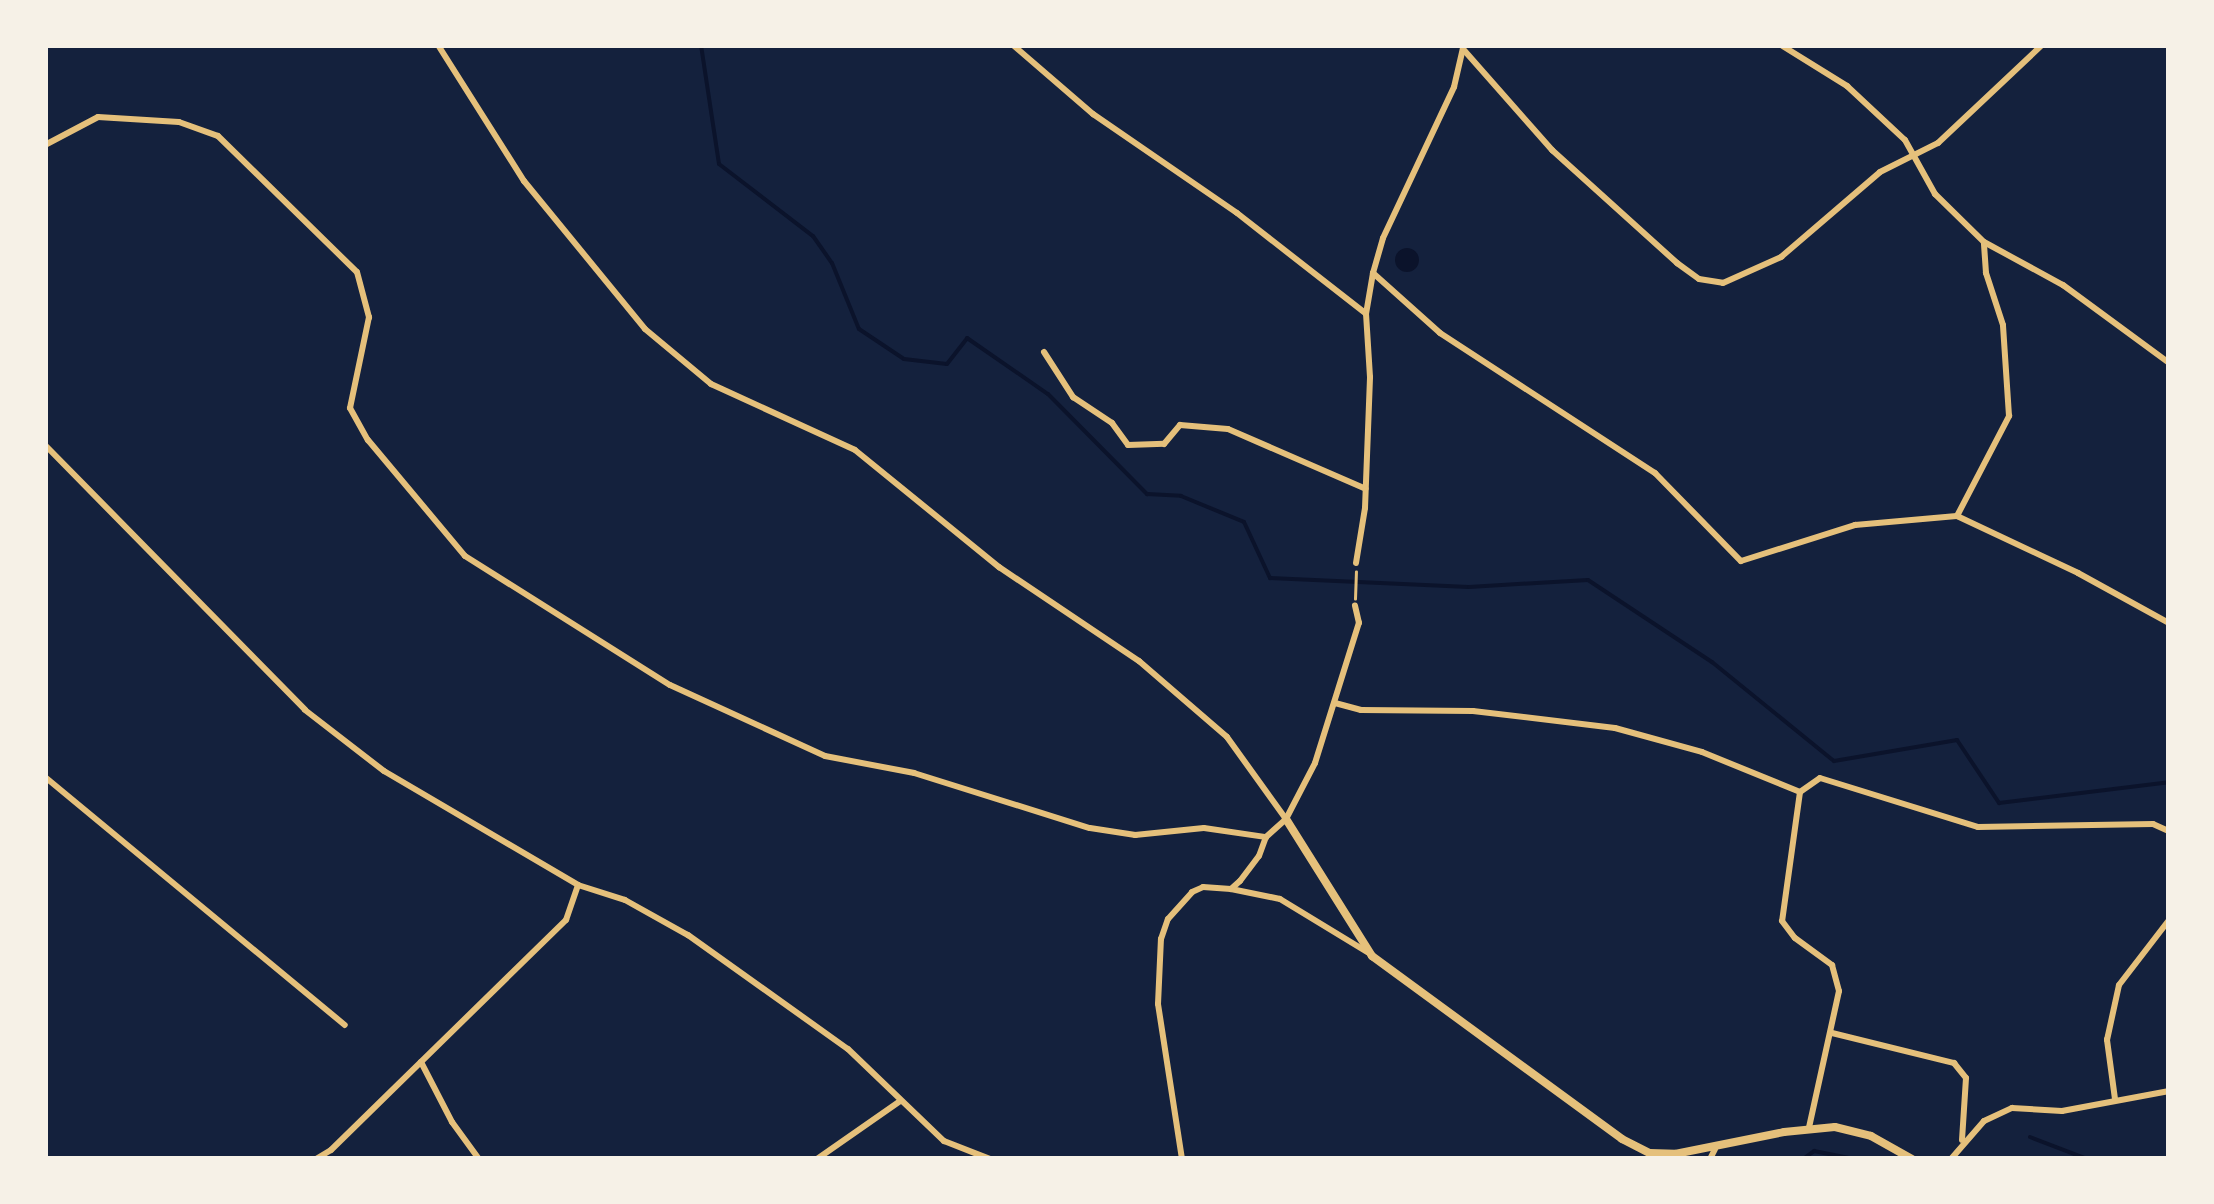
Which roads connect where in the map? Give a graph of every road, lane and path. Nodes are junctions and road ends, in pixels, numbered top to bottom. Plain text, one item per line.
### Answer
1 (438, 45) edge
2 (1013, 45) edge
3 (1781, 45) edge
4 (2042, 45) edge
5 (1463, 47) edge
6 (45, 145) edge
7 (1913, 157) junction
8 (1984, 242) junction
9 (1372, 273) junction
10 (1366, 314) junction
11 (1044, 352) dead end
12 (2169, 363) edge
13 (45, 445) edge
14 (1366, 489) junction
15 (1957, 516) junction
16 (1356, 563) joint
17 (1355, 605) joint
18 (2169, 623) edge
19 (1335, 703) junction
20 (45, 777) edge
21 (1800, 792) junction
22 (1286, 819) junction
23 (2169, 830) edge
24 (1266, 837) junction
25 (578, 885) junction
26 (1231, 889) junction
27 (2169, 920) edge
28 (1372, 956) junction
29 (346, 1025) dead end
30 (1832, 1033) junction
31 (421, 1062) junction
32 (2169, 1091) edge
33 (2115, 1099) junction
34 (900, 1101) junction
35 (1809, 1128) junction
36 (1962, 1141) junction
37 (1715, 1148) junction
38 (316, 1159) edge
39 (479, 1159) edge
40 (817, 1159) edge
41 (990, 1159) edge
42 (1182, 1159) edge
43 (1710, 1159) edge
44 (1912, 1159) edge
45 (1951, 1159) edge

1 - 22 street
2 - 10 street
3 - 7 street
4 - 7 street
5 - 7 street
5 - 9 street
6 - 24 street
7 - 8 street
8 - 12 street
8 - 15 street
9 - 10 street
9 - 15 street
10 - 14 street
11 - 14 street
13 - 25 street
14 - 16 street
15 - 18 street
16 - 17 path
17 - 19 street
19 - 21 street
19 - 22 street
20 - 29 street
21 - 23 street
21 - 30 street
22 - 24 street
22 - 28 street
24 - 26 street
25 - 31 street
25 - 34 street
26 - 28 street
26 - 42 street
27 - 33 street
28 - 37 street
30 - 35 street
30 - 36 street
31 - 38 street
31 - 39 street
32 - 33 street
33 - 36 street
34 - 40 street
34 - 41 street
35 - 37 street
35 - 44 street
36 - 45 street
37 - 43 street

